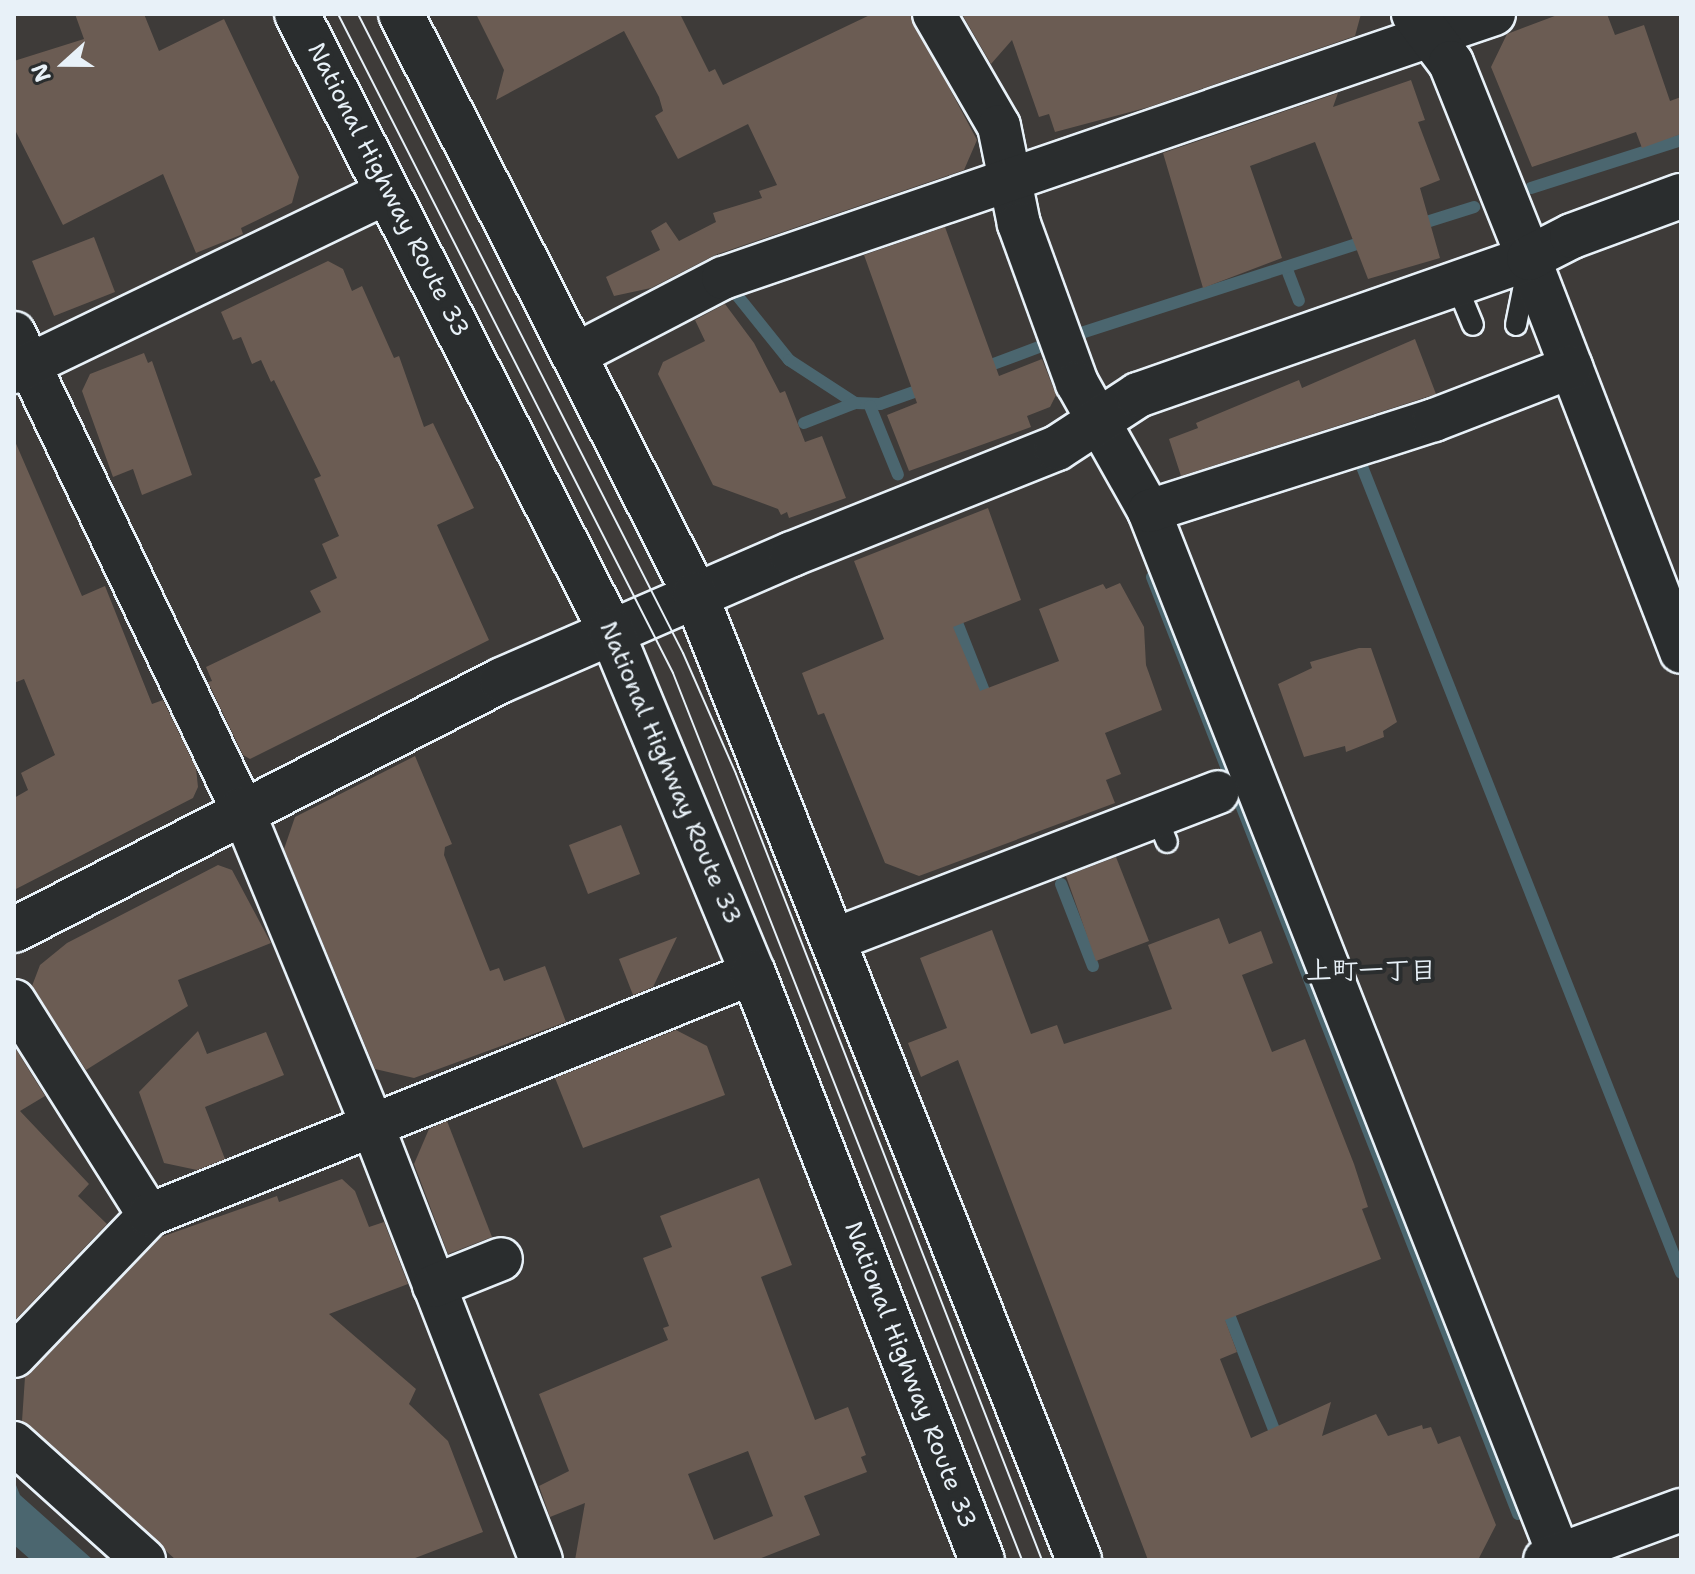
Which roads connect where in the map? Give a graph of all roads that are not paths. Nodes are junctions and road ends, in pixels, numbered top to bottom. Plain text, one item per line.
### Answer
1 (297, 14) edge
2 (401, 14) edge
3 (934, 14) edge
4 (1494, 14) edge
5 (1424, 25) edge
6 (1009, 178) junction
7 (388, 192) junction
8 (1681, 196) edge
9 (1529, 258) junction
10 (1456, 284) junction
11 (1473, 325) dead end
12 (1516, 325) dead end
13 (575, 355) junction
14 (19, 357) edge
15 (1571, 367) junction
16 (1097, 421) junction
17 (1149, 511) junction
18 (695, 594) junction
19 (611, 631) junction
20 (1681, 652) edge
21 (1218, 792) dead end
22 (242, 809) junction
23 (14, 930) edge
24 (833, 940) junction
25 (753, 973) junction
26 (14, 1001) edge
27 (373, 1127) junction
28 (149, 1215) junction
29 (501, 1259) dead end
30 (434, 1286) junction
31 (14, 1356) edge
32 (14, 1443) edge
33 (1681, 1510) edge
34 (1555, 1558) edge
35 (144, 1560) edge
36 (541, 1560) edge
37 (982, 1560) edge
38 (1079, 1560) edge

1 - 7 main road, National Highway Route 33
2 - 13 main road
3 - 6 street
4 - 5 street
5 - 6 street
5 - 9 main road
6 - 13 street
6 - 16 street
7 - 14 street
7 - 19 main road, National Highway Route 33
8 - 9 main road
9 - 10 main road
9 - 12 lane
9 - 15 street
10 - 11 lane
10 - 16 main road
13 - 18 main road
14 - 22 street
15 - 17 street
15 - 20 street
16 - 17 street
16 - 18 main road
17 - 34 street
18 - 19 main road
18 - 24 main road
19 - 22 main road
19 - 25 main road, National Highway Route 33
21 - 24 street
22 - 23 main road
22 - 27 street
24 - 38 main road
25 - 27 street
25 - 37 main road, National Highway Route 33
26 - 28 street
27 - 28 street
27 - 30 street
28 - 31 street
29 - 30 street
30 - 36 street
32 - 35 street
33 - 34 street

